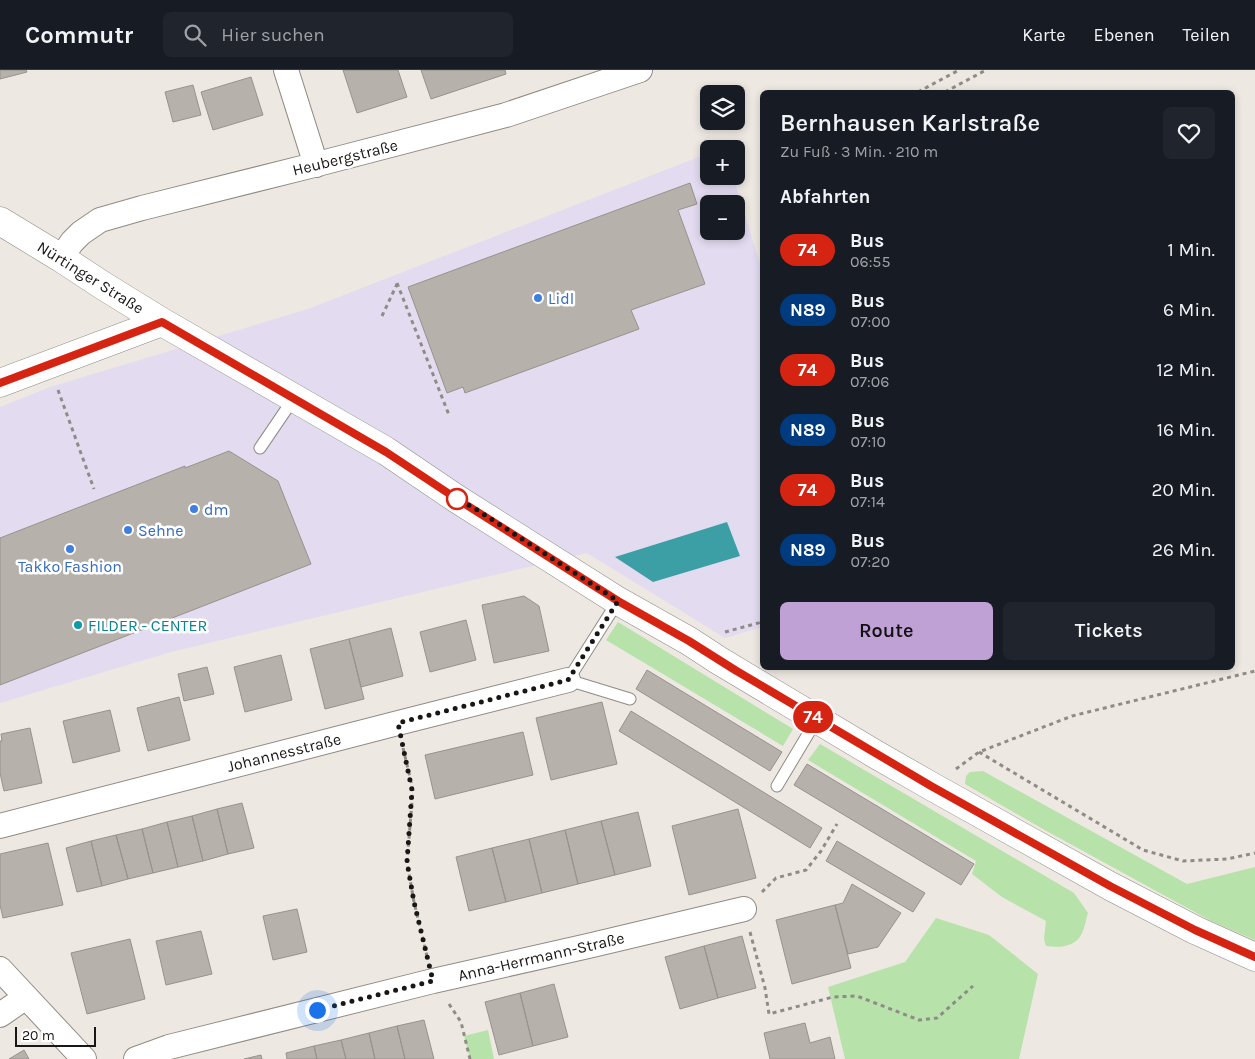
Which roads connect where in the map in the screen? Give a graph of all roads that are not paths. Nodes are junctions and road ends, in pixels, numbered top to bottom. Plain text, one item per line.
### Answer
1 (286, 70) edge
2 (640, 70) edge
3 (316, 164) junction
4 (0, 221) edge
5 (61, 258) junction
6 (162, 322) junction
7 (0, 383) edge
8 (294, 398) junction
9 (260, 448) dead end
10 (618, 601) junction
11 (568, 680) junction
12 (630, 699) dead end
13 (817, 719) junction
14 (776, 786) dead end
15 (0, 826) edge
16 (744, 909) road end
17 (1255, 957) edge
18 (0, 969) edge
19 (26, 997) junction
20 (0, 1014) edge
21 (84, 1059) edge
22 (136, 1059) edge

1 - 3 street
2 - 3 street, Heubergstraße
3 - 5 street, Heubergstraße
4 - 5 main road, Nürtinger Straße
5 - 6 main road, Nürtinger Straße
6 - 7 main road
6 - 8 main road, Nürtinger Straße
8 - 9 lane
8 - 10 main road, Nürtinger Straße
10 - 11 lane
10 - 13 main road, Nürtinger Straße
11 - 12 lane
11 - 15 street, Johannesstraße
13 - 14 lane
13 - 17 main road, Nürtinger Straße
16 - 22 street, Anna-Herrmann-Straße
18 - 19 street
19 - 20 street
19 - 21 street

